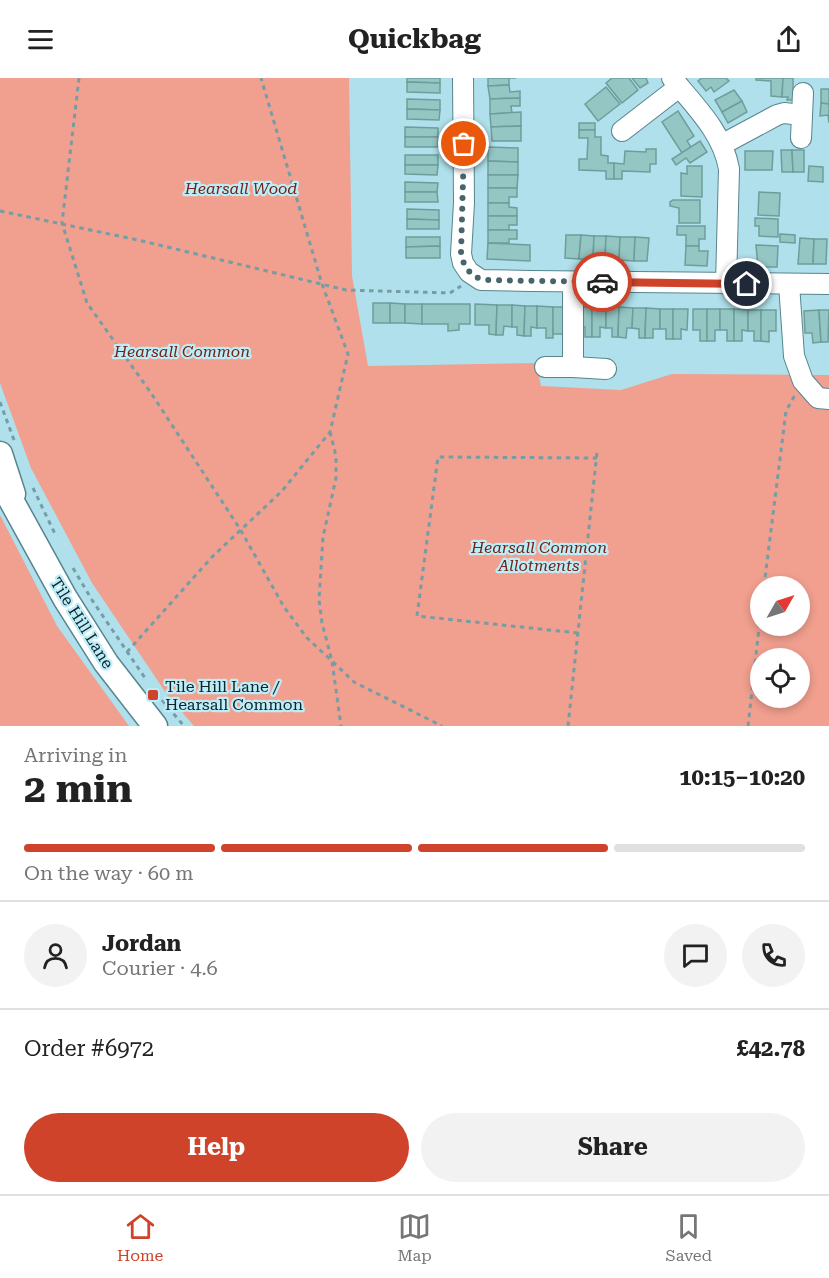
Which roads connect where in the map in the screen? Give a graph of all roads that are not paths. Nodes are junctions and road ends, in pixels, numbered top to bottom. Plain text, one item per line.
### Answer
1 (463, 78) edge
2 (676, 82) edge
3 (803, 93) dead end
4 (802, 115) junction
5 (622, 131) dead end
6 (801, 138) dead end
7 (723, 144) junction
8 (573, 282) junction
9 (789, 284) junction
10 (829, 284) edge
11 (726, 285) junction
12 (545, 367) dead end
13 (573, 367) junction
14 (606, 369) dead end
15 (829, 399) edge
16 (8, 450) edge
17 (0, 480) edge
18 (19, 513) junction
19 (155, 726) edge

1 - 8 street
2 - 5 street
2 - 7 street
3 - 4 street
4 - 6 street
4 - 7 street
7 - 11 street
8 - 11 street
8 - 13 street
9 - 10 street
9 - 11 street
9 - 15 street
12 - 13 street
13 - 14 street
16 - 18 main road, Tile Hill Lane
17 - 18 main road, Tile Hill Lane
18 - 19 main road, Tile Hill Lane

